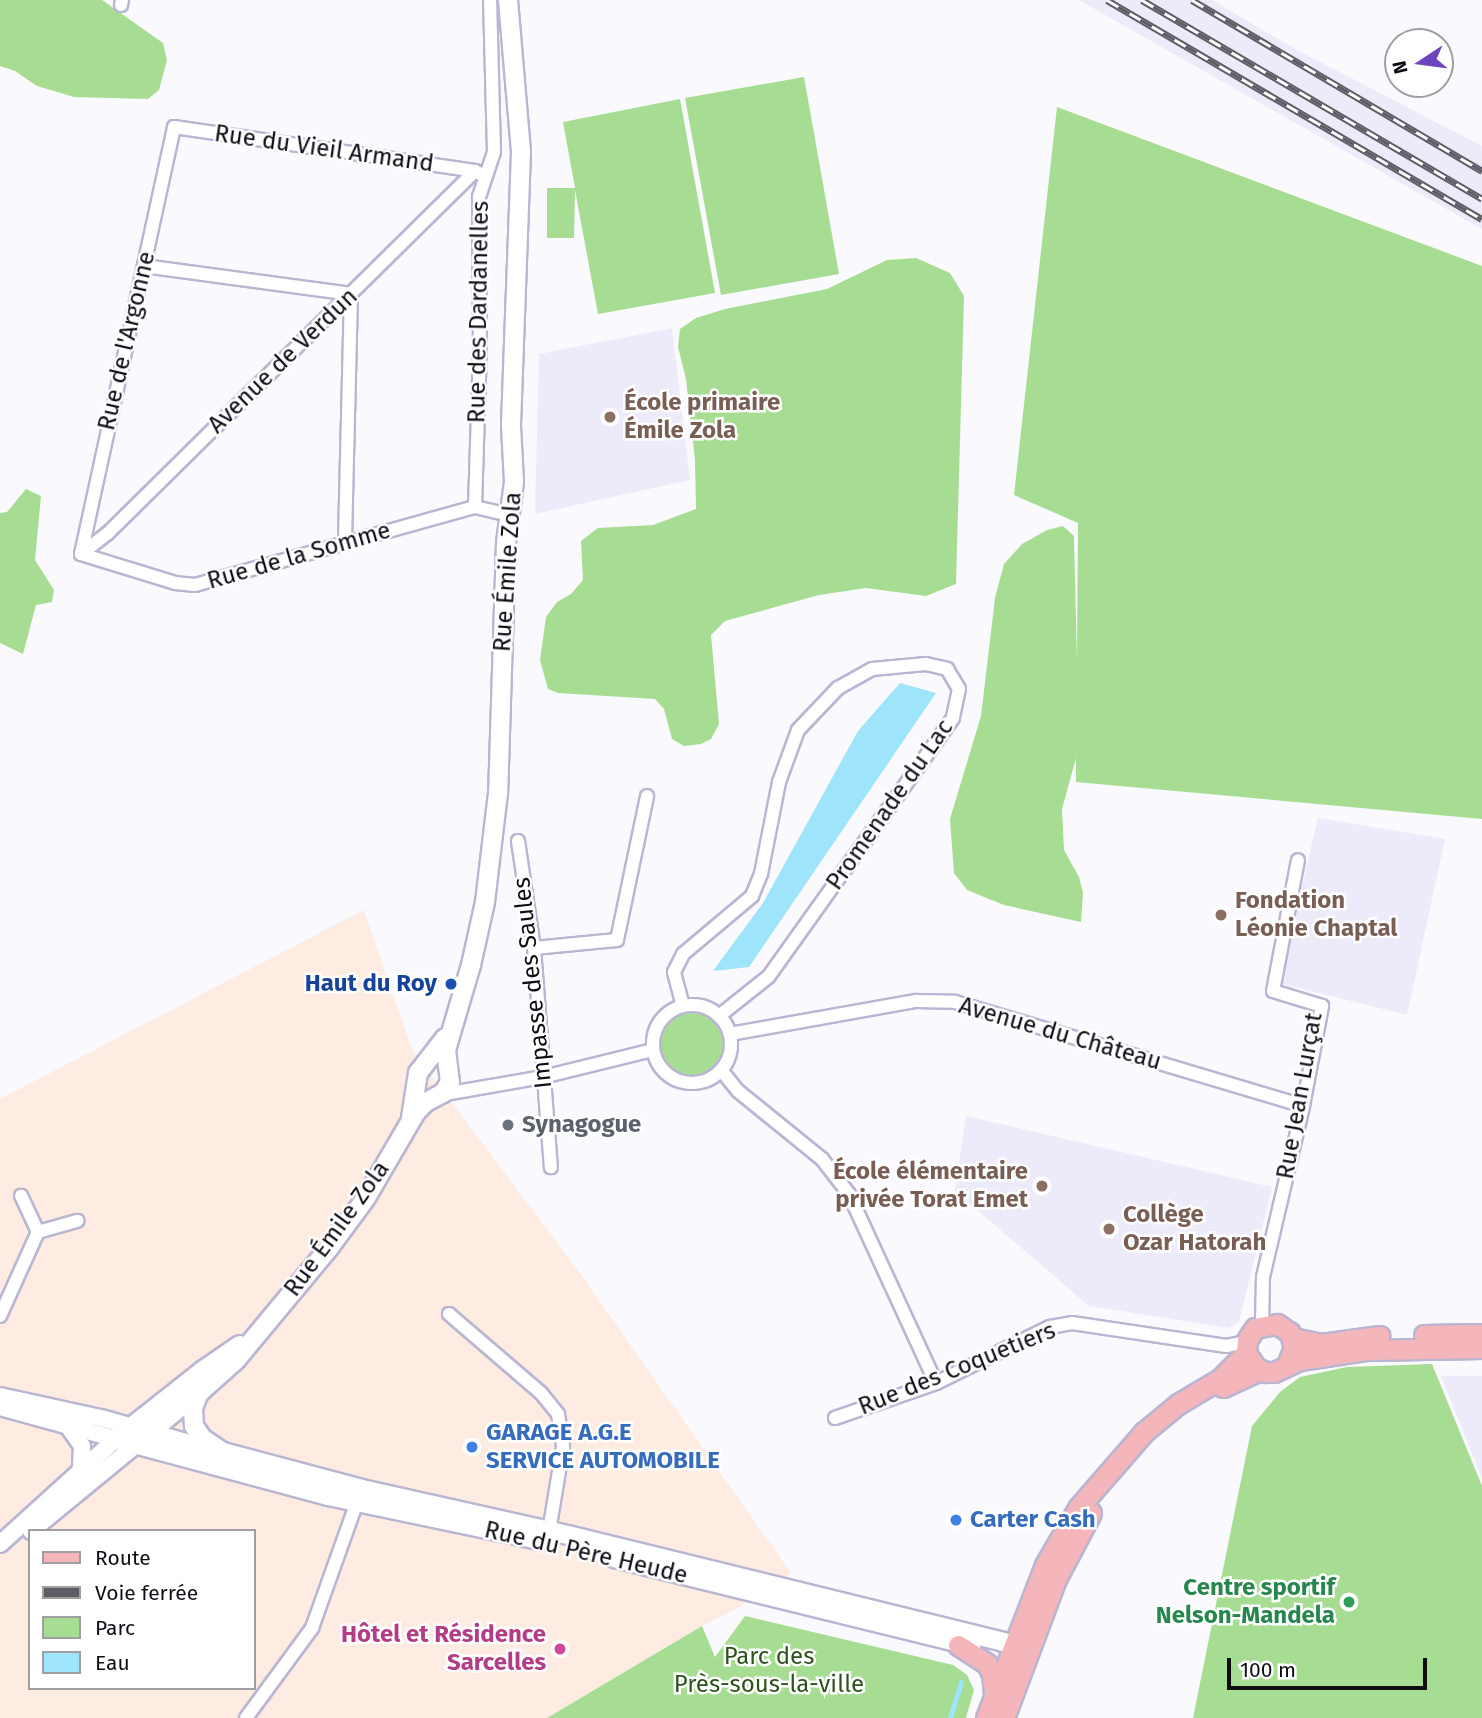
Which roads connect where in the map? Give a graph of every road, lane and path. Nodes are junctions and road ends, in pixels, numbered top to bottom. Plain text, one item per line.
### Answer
1 (490, 0) edge
2 (508, 0) edge
3 (520, 0) edge
4 (518, 111) junction
5 (174, 127) joint
6 (479, 174) junction
7 (144, 266) junction
8 (351, 295) junction
9 (475, 507) junction
10 (510, 515) junction
11 (345, 544) junction
12 (81, 554) junction
13 (647, 796) dead end
14 (518, 841) dead end
15 (1298, 860) dead end
16 (534, 948) junction
17 (683, 1006) junction
18 (719, 1016) junction
19 (451, 1028) junction
20 (730, 1034) junction
21 (653, 1050) junction
22 (427, 1064) junction
23 (721, 1070) junction
24 (448, 1073) junction
25 (542, 1077) junction
26 (417, 1083) junction
27 (471, 1090) junction
28 (437, 1096) junction
29 (1303, 1106) junction
30 (410, 1121) junction
31 (551, 1167) dead end
32 (20, 1196) dead end
33 (77, 1221) dead end
34 (38, 1232) junction
35 (449, 1314) dead end
36 (0, 1316) edge
37 (1262, 1324) junction
38 (257, 1333) junction
39 (1482, 1334) edge
40 (1293, 1338) junction
41 (1246, 1348) junction
42 (1482, 1348) edge
43 (1287, 1366) junction
44 (1260, 1370) junction
45 (936, 1383) junction
46 (199, 1393) junction
47 (0, 1396) edge
48 (0, 1407) edge
49 (835, 1418) dead end
50 (68, 1426) junction
51 (138, 1433) junction
52 (223, 1452) junction
53 (81, 1468) junction
54 (360, 1495) junction
55 (32, 1529) edge
56 (28, 1532) edge
57 (549, 1536) junction
58 (0, 1544) edge
59 (0, 1551) edge
60 (1033, 1640) junction
61 (958, 1645) junction
62 (1013, 1649) junction
63 (1020, 1675) junction
64 (994, 1697) junction
65 (246, 1718) edge
66 (986, 1718) edge
67 (1004, 1718) edge

1 - 6 street, Rue des Dardanelles
2 - 4 main road, Rue Émile Zola
3 - 4 main road, Rue Émile Zola
4 - 10 main road, Rue Émile Zola
5 - 6 street, Rue du Vieil Armand
5 - 7 street, Rue de l'Argonne
6 - 8 street, Avenue de Verdun
6 - 9 street, Rue des Dardanelles
7 - 8 street
7 - 12 street, Rue de l'Argonne
8 - 11 street
8 - 12 street, Avenue de Verdun
9 - 10 street
9 - 11 street, Rue de la Somme
10 - 19 main road, Rue Émile Zola
11 - 12 street, Rue de la Somme
13 - 16 street
14 - 16 street, Impasse des Saules
15 - 29 street, Rue Jean Lurçat
16 - 25 street, Impasse des Saules
17 - 18 street
17 - 18 street, Promenade du Lac
17 - 21 street
18 - 20 street
19 - 22 main road, Rue Émile Zola
19 - 24 main road, Rue Émile Zola
20 - 23 street
20 - 29 street, Avenue du Château
21 - 23 street
21 - 25 street
22 - 24 main road
22 - 26 main road
23 - 45 street
24 - 27 street
24 - 28 main road
25 - 27 street
25 - 31 street, Impasse des Saules
26 - 28 main road
26 - 30 main road, Rue Émile Zola
27 - 28 street
28 - 30 main road, Rue Émile Zola
29 - 37 street, Rue Jean Lurçat
30 - 38 main road, Rue Émile Zola
32 - 34 street
33 - 34 street
34 - 36 street
35 - 57 street
37 - 40 main road
37 - 41 main road
38 - 46 main road, Rue Émile Zola
38 - 51 main road, Rue Émile Zola
39 - 40 main road
40 - 43 main road
41 - 44 main road
41 - 45 street, Rue des Coquetiers
41 - 62 main road
42 - 43 main road
43 - 44 main road
44 - 60 main road
45 - 49 street, Rue des Coquetiers
46 - 51 street, Rue Émile Zola
46 - 52 main road
47 - 51 street
48 - 50 street
50 - 51 street
50 - 53 street
51 - 52 street, Rue du Père Heude
51 - 53 street
51 - 54 main road, Rue du Père Heude
51 - 55 street
52 - 54 main road, Rue du Père Heude
53 - 58 street
54 - 57 main road, Rue du Père Heude
54 - 65 street
56 - 59 street
57 - 61 main road, Rue du Père Heude
57 - 62 main road, Rue du Père Heude
60 - 62 main road
60 - 63 main road
61 - 62 main road, Rue du Père Heude
61 - 64 main road
62 - 63 main road
62 - 64 main road
63 - 67 main road
64 - 66 main road

